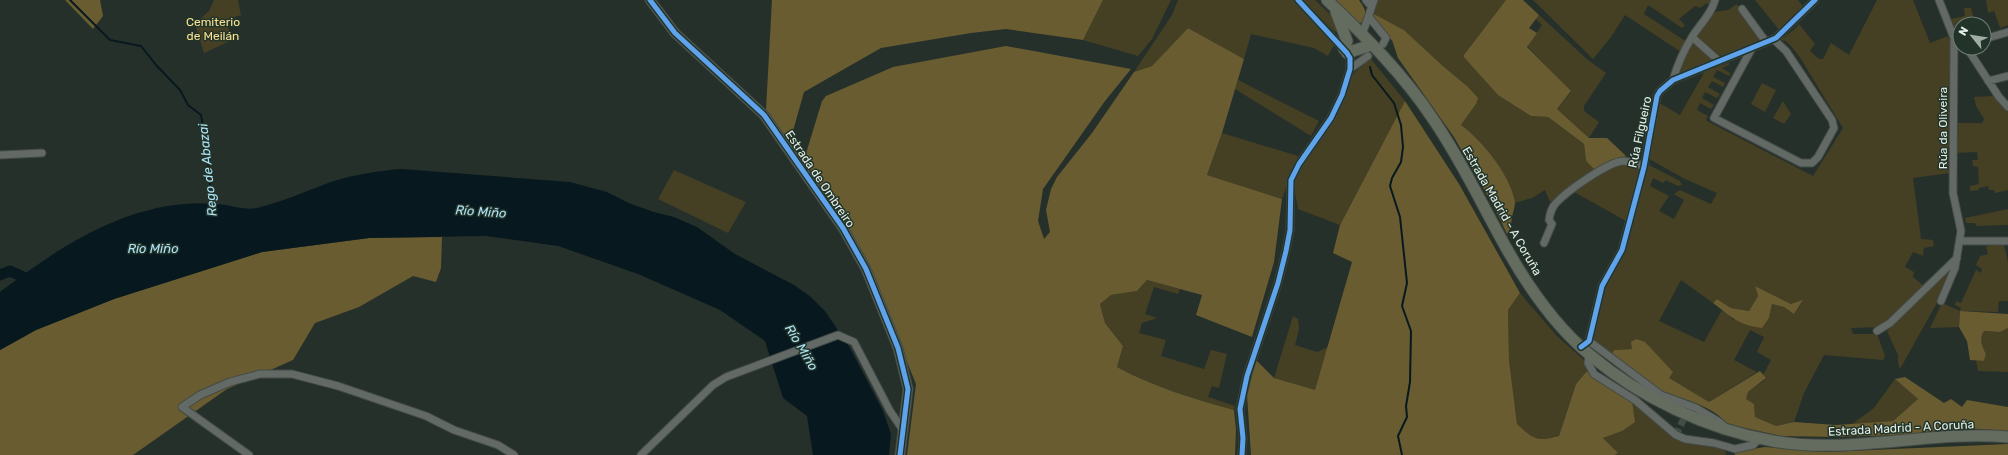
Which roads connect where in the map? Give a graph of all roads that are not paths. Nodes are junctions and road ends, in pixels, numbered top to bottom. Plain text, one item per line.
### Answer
1 (650, 0) edge
2 (1298, 0) edge
3 (1366, 0) edge
4 (1715, 0) edge
5 (1815, 0) edge
6 (1939, 0) edge
7 (1330, 3) edge
8 (1372, 3) edge
9 (1742, 9) dead end
10 (1369, 17) junction
11 (2008, 32) edge
12 (1952, 33) edge
13 (1362, 35) junction
14 (1692, 37) junction
15 (1992, 37) edge
16 (1769, 41) junction
17 (1383, 44) dead end
18 (1752, 48) junction
19 (1370, 50) junction
20 (1345, 51) junction
21 (1954, 56) edge
22 (1971, 56) edge
23 (1719, 61) junction
24 (1350, 69) junction
25 (2008, 76) edge
26 (1673, 80) junction
27 (1988, 81) junction
28 (2008, 107) edge
29 (42, 153) dead end
30 (0, 155) edge
31 (1644, 167) junction
32 (1960, 241) junction
33 (2008, 241) edge
34 (1544, 243) dead end
35 (1957, 258) junction
36 (1941, 300) dead end
37 (1877, 331) dead end
38 (1585, 344) junction
39 (1589, 355) junction
40 (1727, 429) junction
41 (903, 430) junction
42 (2008, 437) edge
43 (1760, 438) junction
44 (1724, 446) junction
45 (249, 455) edge
46 (514, 455) edge
47 (641, 455) edge
48 (900, 455) edge
49 (1242, 455) edge
50 (1730, 455) edge

1 - 41 street, Estrada de Ombreiro
2 - 20 street
3 - 8 street
4 - 14 street
5 - 16 street, Rúa Filgueiro
6 - 12 street, Rúa da Oliveira
7 - 13 highway, Estrada Madrid - A Coruña
7 - 20 highway
8 - 10 street
9 - 16 street
10 - 13 street
10 - 17 street
11 - 15 street
13 - 19 highway, Estrada Madrid - A Coruña
14 - 23 street
14 - 26 street
16 - 18 street, Rúa Filgueiro
16 - 18 street
18 - 23 street, Rúa Filgueiro
19 - 20 highway
19 - 24 street
19 - 38 highway, Estrada Madrid - A Coruña
20 - 24 street
21 - 32 street, Rúa da Oliveira
22 - 27 street
23 - 26 street, Rúa Filgueiro
24 - 49 street
25 - 27 street
26 - 31 street, Rúa Filgueiro
27 - 28 street
29 - 30 street
31 - 34 street
31 - 38 street, Rúa Filgueiro
32 - 33 street
32 - 35 street, Rúa da Oliveira
35 - 36 street, Rúa da Oliveira
35 - 37 street
38 - 39 highway, Estrada Madrid - A Coruña
38 - 40 street
39 - 40 highway, Estrada Madrid - A Coruña
39 - 44 street
40 - 43 highway, Estrada Madrid - A Coruña
41 - 47 street
41 - 48 street, Estrada de Ombreiro
42 - 43 highway, Estrada Madrid - A Coruña
43 - 44 street
44 - 50 street
45 - 46 street

